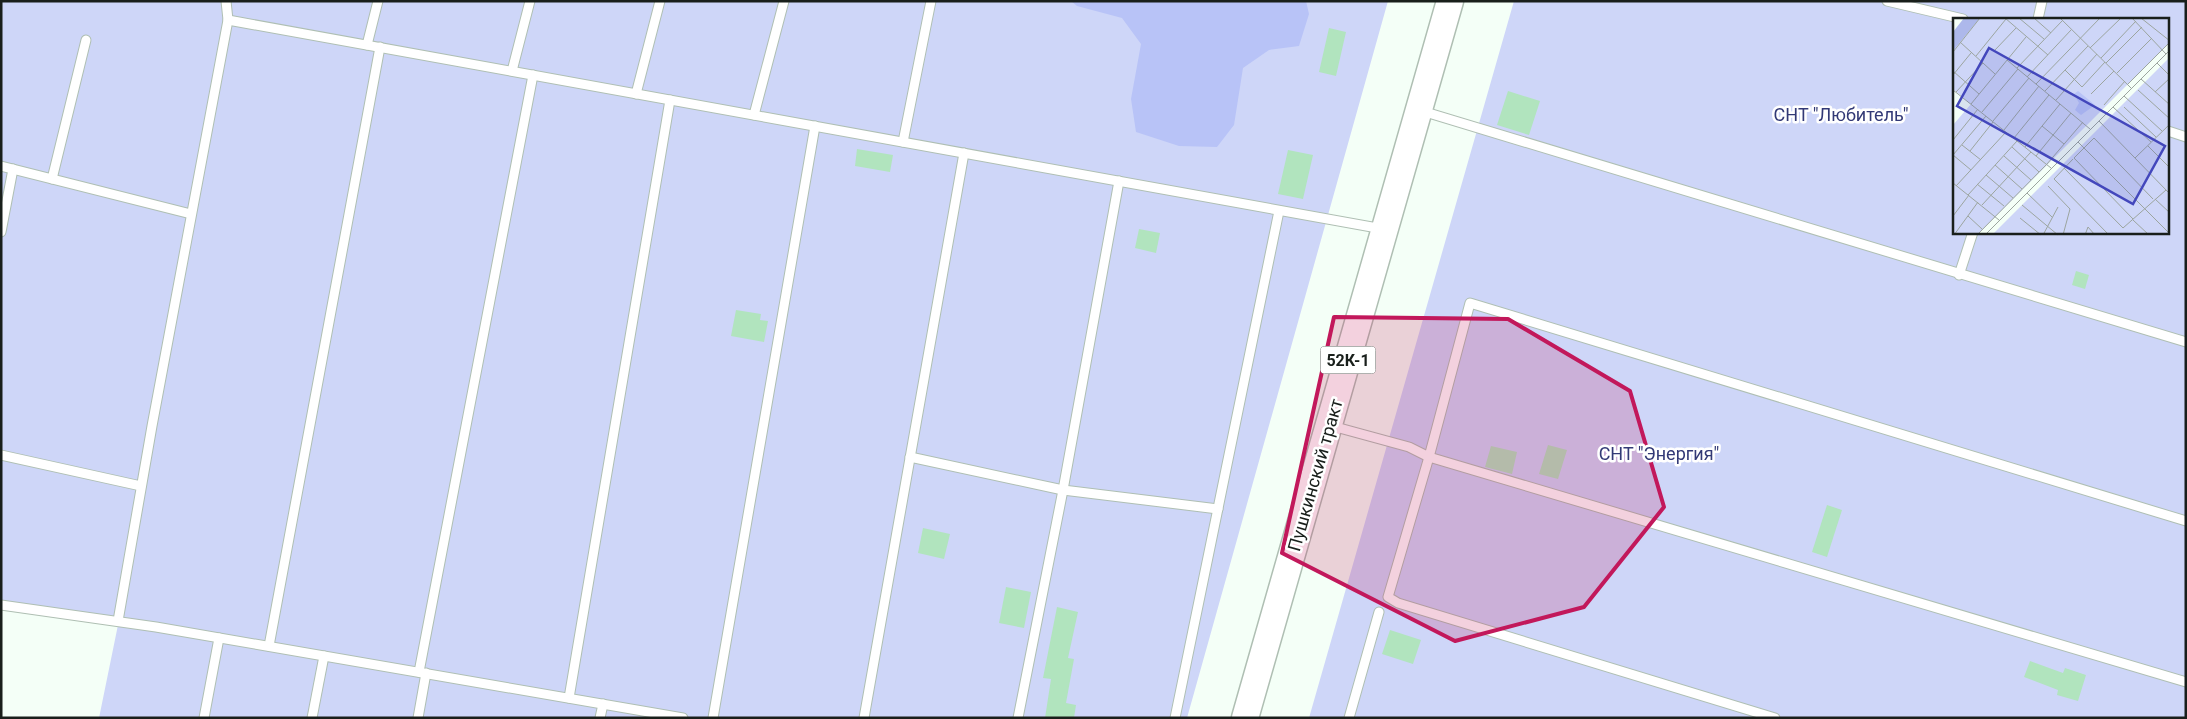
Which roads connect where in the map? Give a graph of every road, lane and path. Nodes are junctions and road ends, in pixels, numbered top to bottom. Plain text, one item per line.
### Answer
1 (226, 1) edge
2 (378, 1) edge
3 (530, 1) edge
4 (660, 1) edge
5 (784, 1) edge
6 (931, 1) edge
7 (1450, 1) edge
8 (1887, 1) edge
9 (2042, 1) edge
10 (1958, 18) edge
11 (2038, 18) edge
12 (228, 20) junction
13 (86, 40) dead end
14 (367, 45) junction
15 (380, 47) junction
16 (512, 71) junction
17 (533, 75) junction
18 (636, 94) junction
19 (670, 100) junction
20 (1419, 111) junction
21 (754, 115) junction
22 (815, 126) junction
23 (2170, 133) edge
24 (2186, 137) edge
25 (903, 142) junction
26 (964, 153) junction
27 (1, 166) edge
28 (13, 169) junction
29 (52, 179) junction
30 (1119, 181) junction
31 (1279, 210) junction
32 (191, 214) junction
33 (1385, 230) junction
34 (1, 232) edge
35 (1972, 234) edge
36 (1960, 274) junction
37 (2186, 342) edge
38 (1329, 425) junction
39 (1, 455) edge
40 (910, 457) junction
41 (1429, 457) junction
42 (141, 486) junction
43 (1063, 490) junction
44 (1218, 509) junction
45 (2186, 521) edge
46 (1, 605) edge
47 (1379, 612) dead end
48 (118, 621) junction
49 (218, 638) junction
50 (269, 646) junction
51 (324, 656) junction
52 (423, 673) junction
53 (2186, 682) edge
54 (569, 698) junction
55 (603, 704) junction
56 (204, 718) edge
57 (312, 718) edge
58 (418, 718) edge
59 (600, 718) edge
60 (683, 718) edge
61 (713, 718) edge
62 (864, 718) edge
63 (1018, 718) edge
64 (1175, 718) edge
65 (1245, 718) edge
66 (1349, 718) edge
67 (1775, 718) edge

1 - 12 lane
2 - 14 lane
3 - 16 lane
4 - 18 lane
5 - 21 lane
6 - 25 lane
7 - 20 main road, Пушкинский тракт / 52К-1
8 - 10 lane
9 - 11 lane
12 - 14 lane
12 - 32 lane
13 - 29 lane
14 - 15 lane
15 - 16 lane
15 - 50 lane
16 - 17 lane
17 - 18 lane
17 - 52 lane
18 - 19 lane
19 - 21 lane
19 - 54 lane
20 - 33 main road, Пушкинский тракт / 52К-1
20 - 36 lane
21 - 22 lane
22 - 25 lane
22 - 61 lane
23 - 24 lane
25 - 26 lane
26 - 30 lane
26 - 40 lane
27 - 28 lane
28 - 29 lane
28 - 34 lane
29 - 32 lane
30 - 31 lane
30 - 43 lane
31 - 33 lane
31 - 44 lane
32 - 42 lane
33 - 38 main road, Пушкинский тракт / 52К-1
35 - 36 lane
36 - 37 lane
38 - 41 lane
38 - 65 main road, Пушкинский тракт / 52К-1
39 - 42 lane
40 - 43 lane
40 - 62 lane
41 - 45 lane
41 - 53 lane
41 - 67 lane
42 - 48 lane
43 - 44 lane
43 - 63 lane
44 - 64 lane
46 - 48 lane
47 - 66 lane
48 - 49 lane
49 - 50 lane
49 - 56 lane
50 - 51 lane
51 - 52 lane
51 - 57 lane
52 - 54 lane
52 - 58 lane
54 - 55 lane
55 - 59 lane
55 - 60 lane

